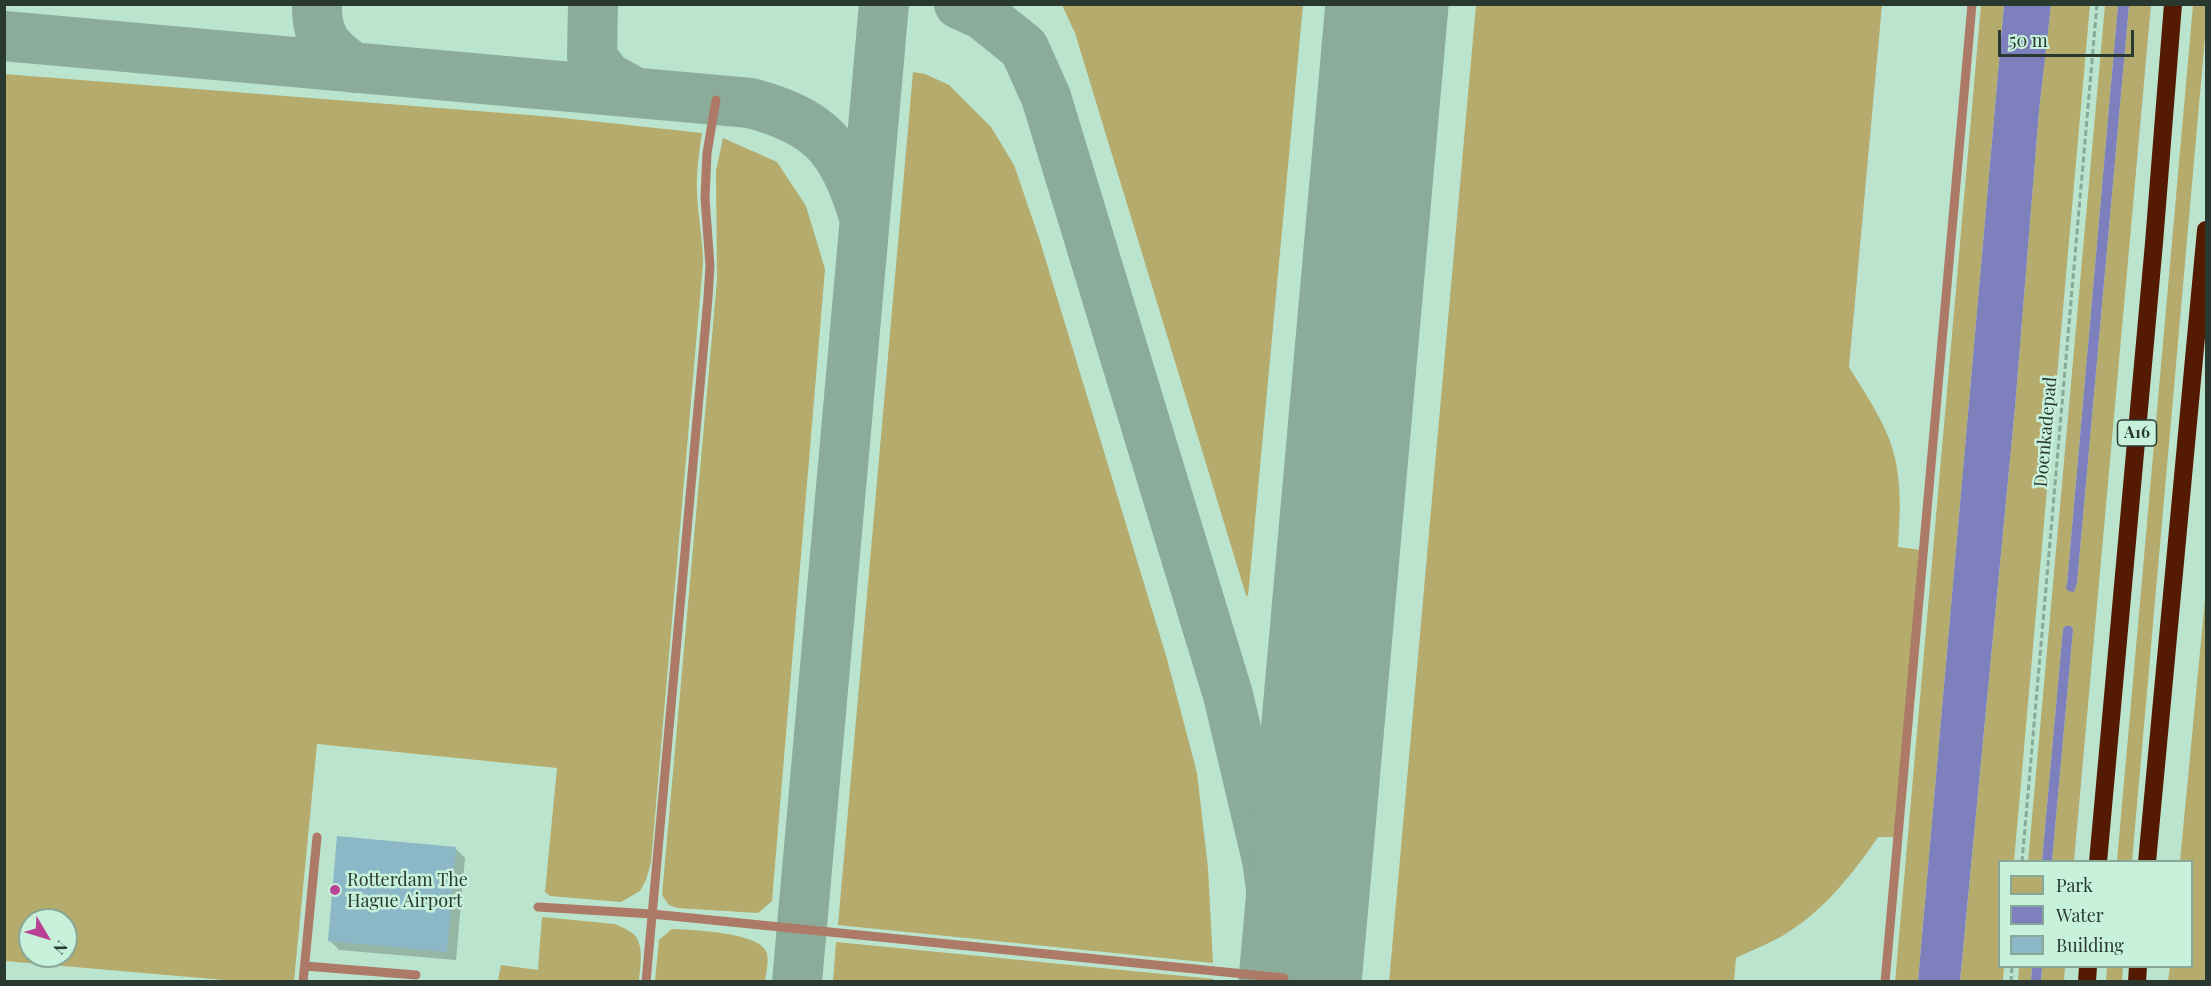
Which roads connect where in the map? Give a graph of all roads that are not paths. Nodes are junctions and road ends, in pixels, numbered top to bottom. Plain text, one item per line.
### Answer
1 (1972, 4) edge
2 (2174, 4) edge
3 (716, 100) dead end
4 (2206, 230) edge
5 (317, 837) dead end
6 (2097, 860) edge
7 (2147, 860) edge
8 (538, 907) dead end
9 (652, 914) junction
10 (305, 966) junction
11 (416, 975) dead end
12 (1284, 978) dead end
13 (303, 981) edge
14 (646, 981) edge
15 (1886, 981) edge

1 - 15 lane
2 - 6 highway, A16
3 - 9 lane
4 - 7 highway
5 - 10 lane
8 - 9 lane
9 - 12 lane
9 - 14 lane
10 - 11 lane
10 - 13 lane

